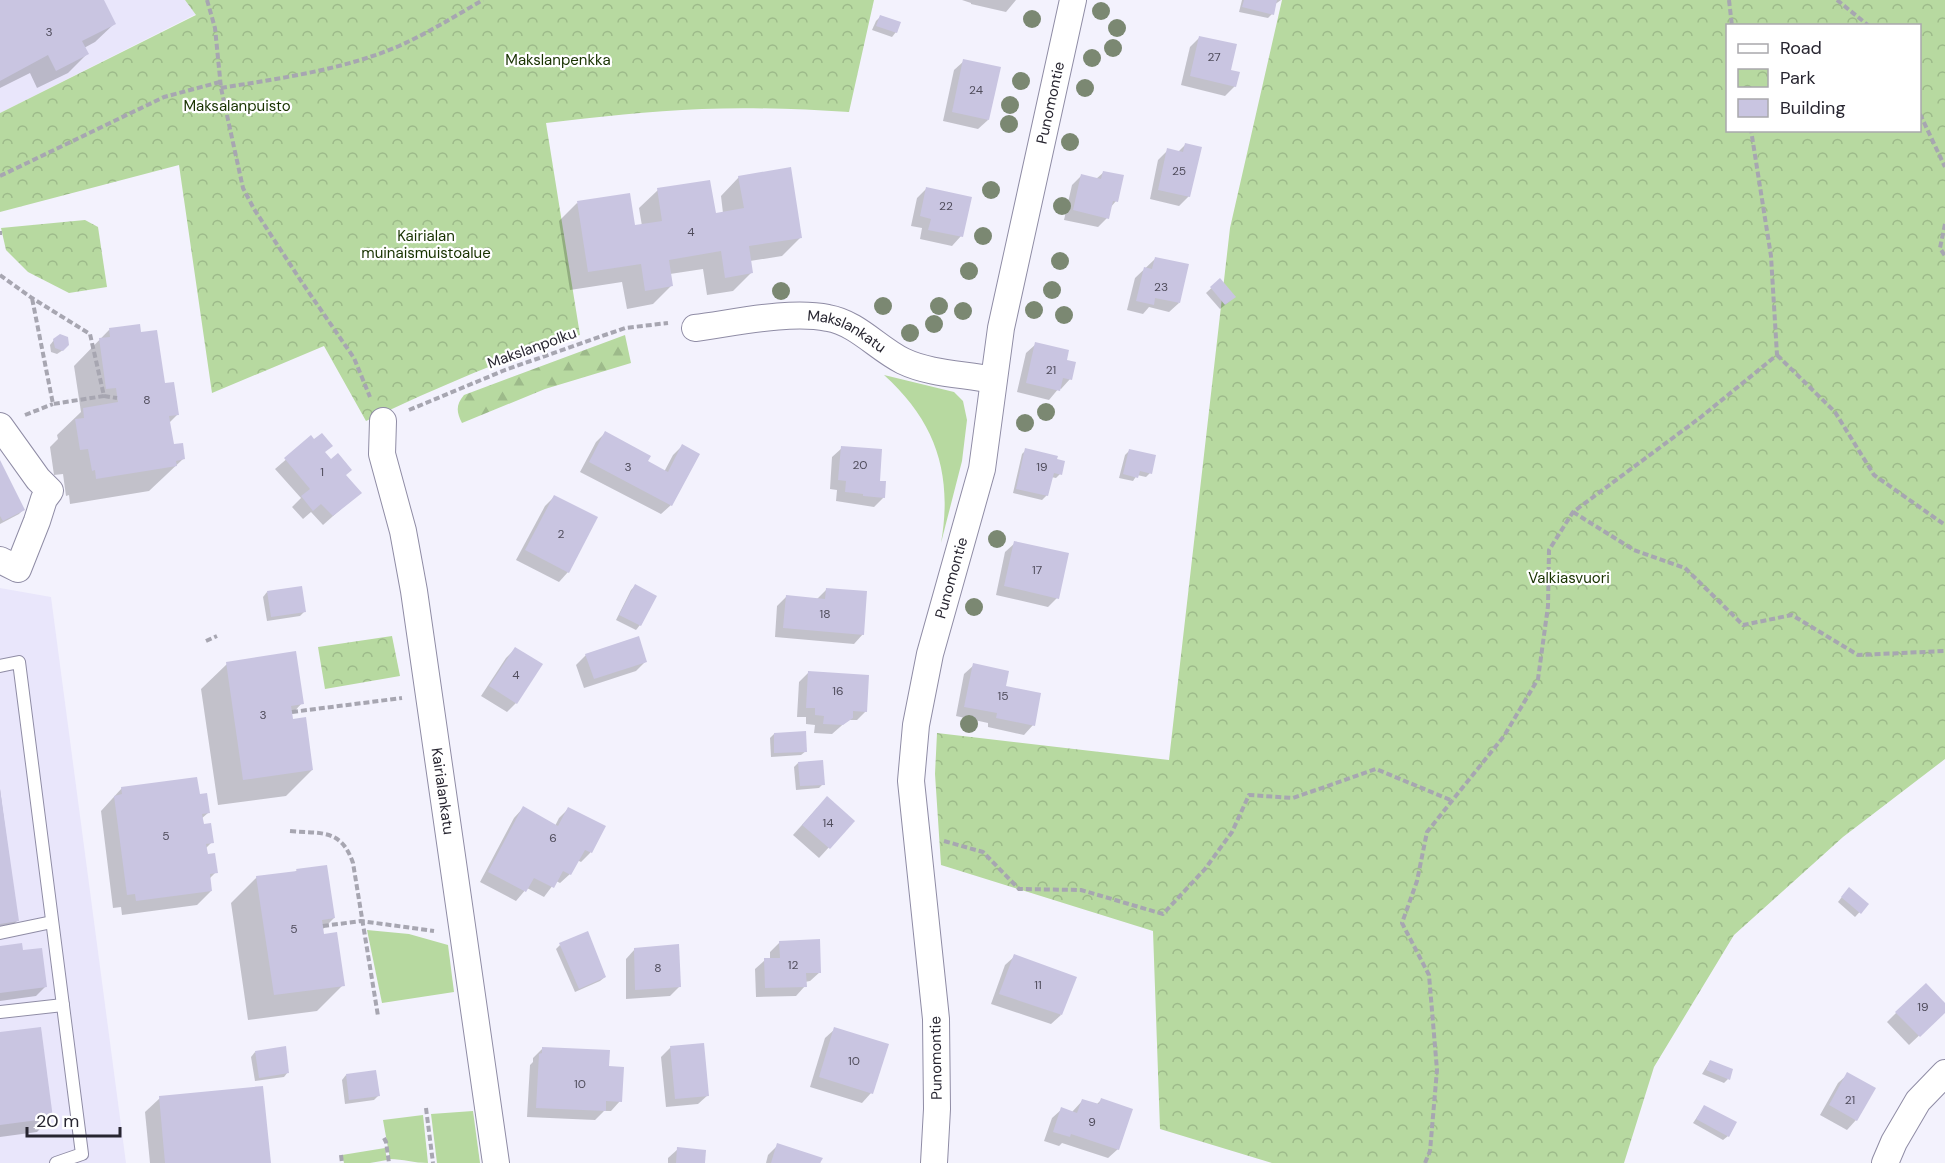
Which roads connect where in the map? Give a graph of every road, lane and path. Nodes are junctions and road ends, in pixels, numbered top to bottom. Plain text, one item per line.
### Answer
1 (207, 0) edge
2 (483, 0) edge
3 (1072, 0) edge
4 (1729, 0) edge
5 (1837, 0) edge
6 (1732, 24) edge
7 (1867, 24) edge
8 (220, 82) junction
9 (221, 88) junction
10 (1921, 116) edge
11 (1751, 132) edge
12 (1945, 167) edge
13 (0, 176) edge
14 (1945, 224) edge
15 (1945, 256) edge
16 (0, 275) edge
17 (32, 298) junction
18 (694, 328) joint
19 (1777, 355) junction
20 (993, 380) junction
21 (104, 396) junction
22 (117, 398) dead end
23 (383, 421) junction
24 (0, 426) edge
25 (1573, 512) junction
26 (1945, 525) edge
27 (9, 564) edge
28 (216, 636) dead end
29 (206, 641) dead end
30 (1945, 651) edge
31 (0, 666) edge
32 (429, 694) junction
33 (292, 712) dead end
34 (1453, 801) junction
35 (290, 831) dead end
36 (935, 839) dead end
37 (361, 921) junction
38 (52, 922) junction
39 (323, 926) dead end
40 (0, 933) edge
41 (464, 935) junction
42 (63, 1005) junction
43 (0, 1012) edge
44 (378, 1016) dead end
45 (1945, 1073) edge
46 (426, 1108) dead end
47 (384, 1138) dead end
48 (340, 1155) dead end
49 (56, 1163) edge
50 (342, 1163) edge
51 (389, 1163) edge
52 (433, 1163) edge
53 (496, 1163) edge
54 (934, 1163) edge
55 (1425, 1163) edge
56 (1885, 1163) edge

1 - 8 path
2 - 9 path
3 - 20 street, Punomontie
4 - 6 path
5 - 7 path
8 - 9 path
8 - 13 path
9 - 23 path
10 - 12 path
11 - 19 path
14 - 15 path
16 - 17 path
17 - 21 path
17 - 21 path
18 - 20 street, Makslankatu
18 - 23 path, Makslanpolku
19 - 25 path
19 - 26 path
20 - 54 street, Punomontie
21 - 22 path
23 - 32 street, Kairialankatu
24 - 27 street
25 - 30 path
25 - 34 path
28 - 29 path
31 - 38 lane
32 - 33 path
32 - 41 street, Kairialankatu
34 - 36 path
34 - 55 path
35 - 37 path
37 - 39 path
37 - 41 path
37 - 44 path
38 - 40 lane
38 - 42 lane
41 - 53 street, Kairialankatu
42 - 43 lane
42 - 49 lane
45 - 56 street
46 - 52 path
47 - 51 path
48 - 50 path

